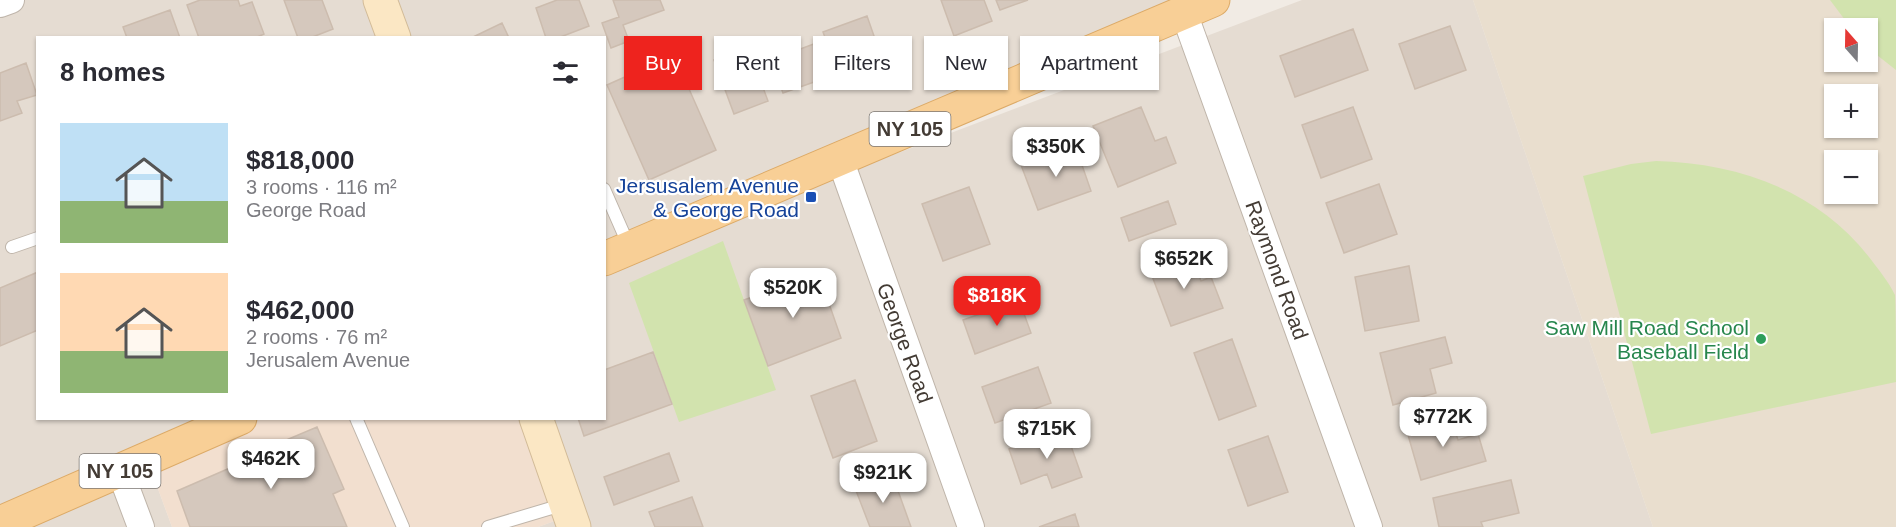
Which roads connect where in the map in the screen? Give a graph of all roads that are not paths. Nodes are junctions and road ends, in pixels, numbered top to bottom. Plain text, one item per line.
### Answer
1 (11, 0) edge
2 (386, 2) edge
3 (0, 4) edge
4 (1199, 6) edge
5 (394, 36) edge
6 (840, 159) junction
7 (609, 212) edge
8 (36, 239) edge
9 (12, 247) dead end
10 (617, 254) edge
11 (231, 420) edge
12 (357, 420) edge
13 (537, 420) edge
14 (204, 426) edge
15 (120, 471) junction
16 (570, 515) edge
17 (0, 524) edge
18 (141, 527) edge
19 (403, 527) edge
20 (488, 527) edge
21 (971, 527) edge
22 (1369, 527) edge

1 - 3 street
2 - 5 main road
4 - 6 main road, NY 105
4 - 22 street, Raymond Road
6 - 10 main road, NY 105
6 - 21 street, George Road
7 - 10 lane
8 - 9 lane
11 - 14 main road, NY 105
12 - 19 lane
13 - 16 main road
14 - 15 main road, NY 105
15 - 17 main road, NY 105
15 - 18 street
16 - 20 lane

